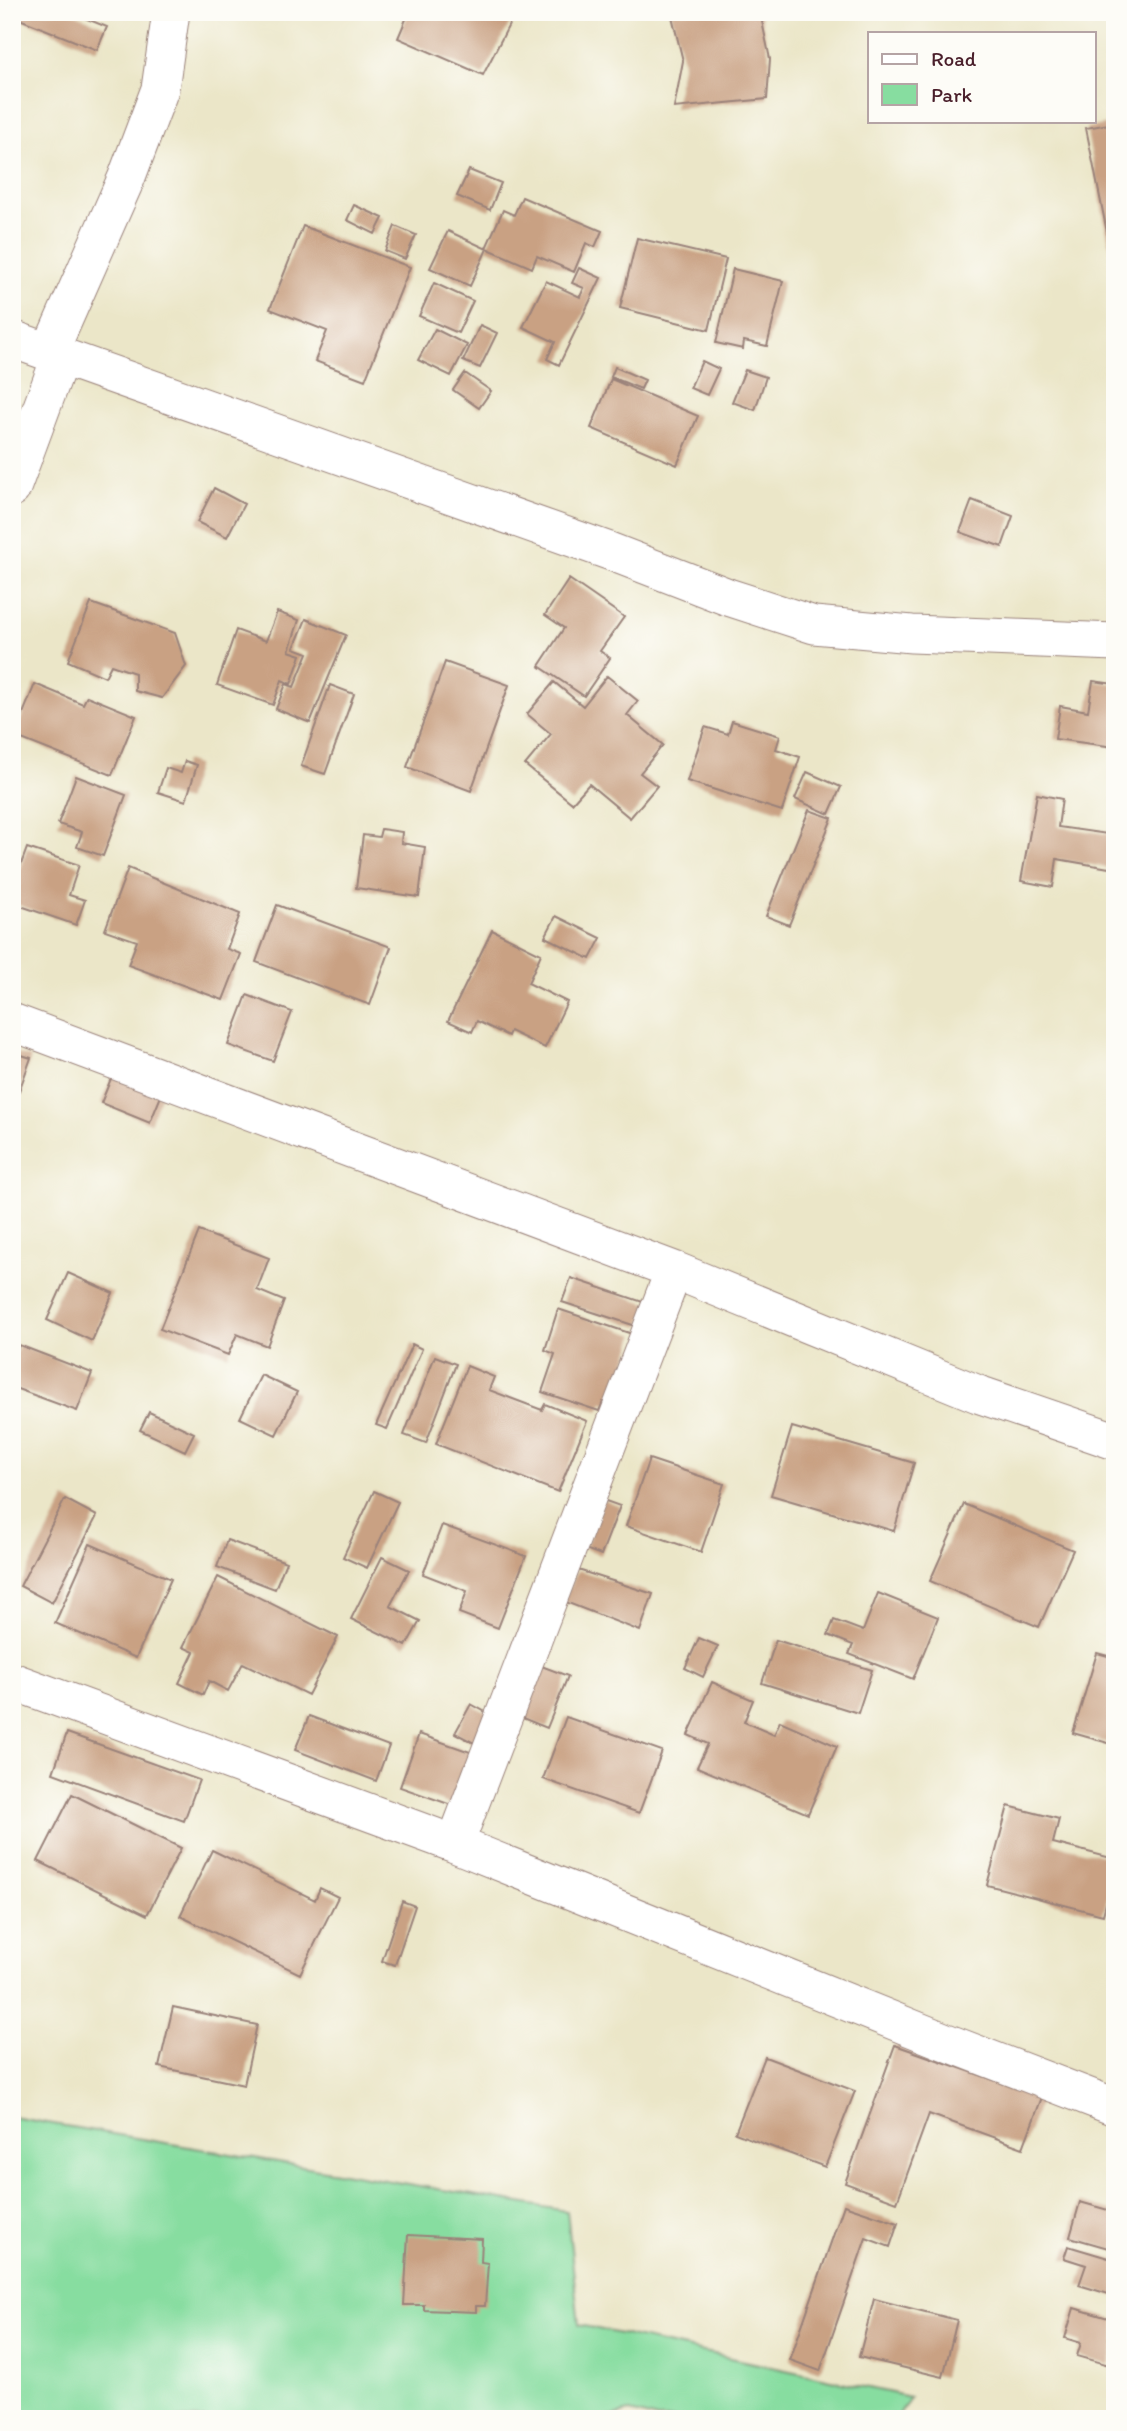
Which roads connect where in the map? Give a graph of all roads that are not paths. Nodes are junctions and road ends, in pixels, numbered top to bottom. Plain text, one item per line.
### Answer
1 (172, 12) edge
2 (12, 339) edge
3 (54, 355) junction
4 (12, 488) edge
5 (1115, 642) edge
6 (12, 1022) edge
7 (674, 1270) junction
8 (1115, 1441) edge
9 (12, 1681) edge
10 (455, 1844) junction
11 (1115, 2107) edge

1 - 3 street
2 - 3 street
3 - 4 street
3 - 5 street
6 - 7 street
7 - 8 street
7 - 10 street
9 - 10 street
10 - 11 street

